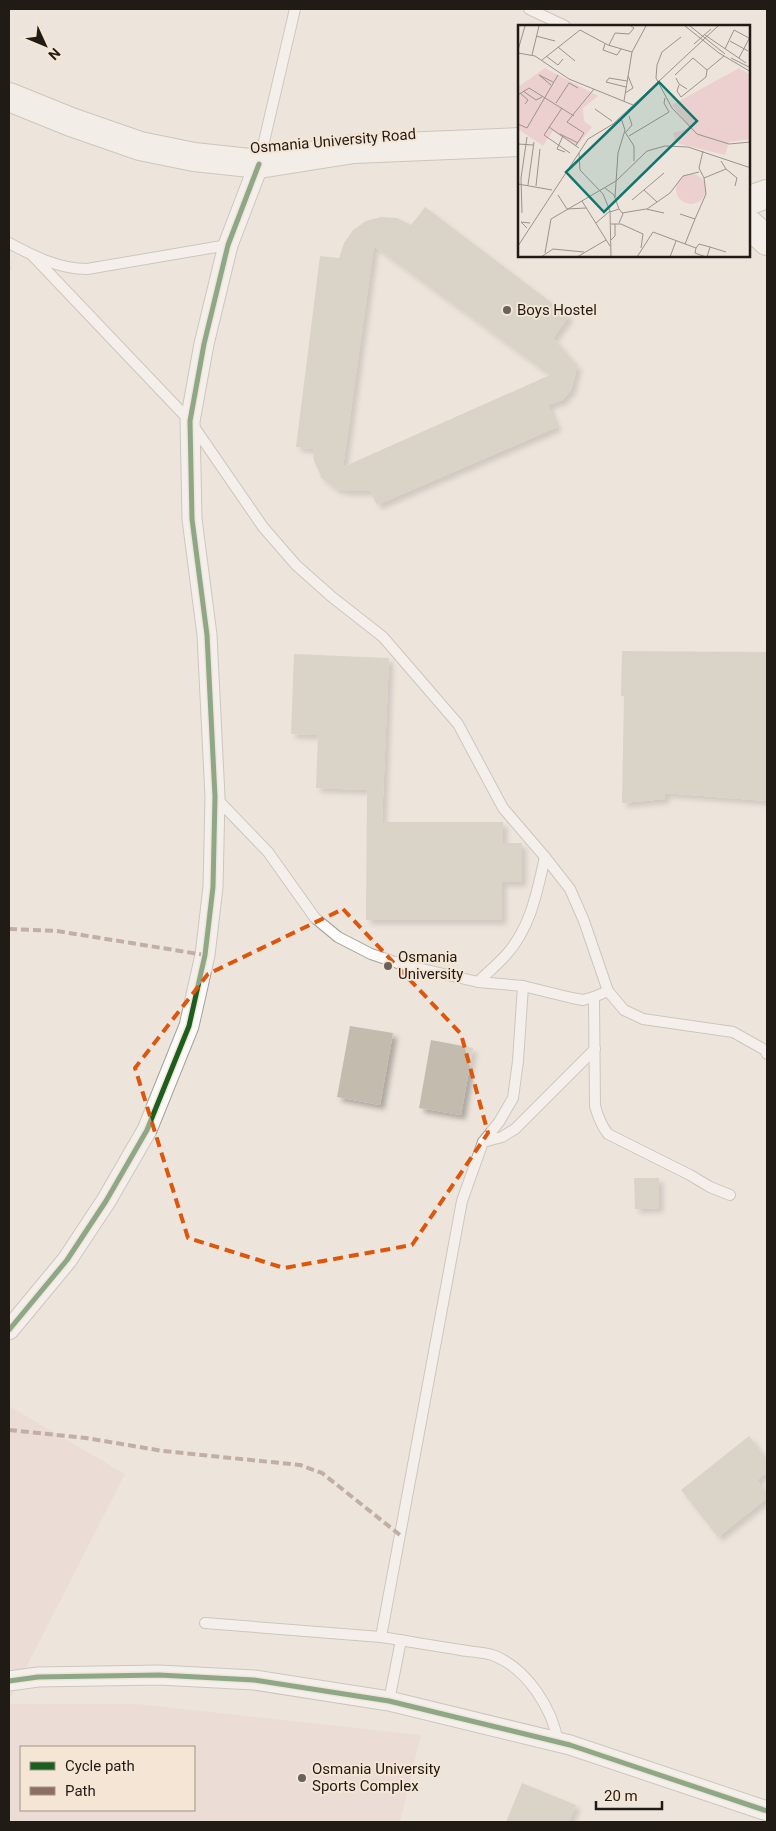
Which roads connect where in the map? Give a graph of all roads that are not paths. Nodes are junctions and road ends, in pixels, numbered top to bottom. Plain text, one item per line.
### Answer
1 (295, 9) edge
2 (529, 9) edge
3 (563, 25) edge
4 (9, 97) edge
5 (518, 142) edge
6 (259, 164) junction
7 (767, 194) edge
8 (751, 200) edge
9 (751, 225) edge
10 (767, 240) edge
11 (9, 243) edge
12 (228, 245) junction
13 (32, 255) junction
14 (190, 421) junction
15 (215, 797) junction
16 (545, 857) junction
17 (478, 982) junction
18 (523, 986) junction
19 (608, 990) junction
20 (594, 997) junction
21 (595, 1049) junction
22 (767, 1054) edge
23 (483, 1142) junction
24 (730, 1194) dead end
25 (9, 1330) edge
26 (205, 1623) dead end
27 (381, 1637) junction
28 (401, 1640) junction
29 (9, 1681) edge
30 (389, 1701) junction
31 (558, 1743) junction
32 (767, 1811) edge

1 - 6 lane
2 - 3 lane
4 - 6 main road, Osmania University Road
5 - 6 main road, Osmania University Road
6 - 12 street
7 - 8 main road
9 - 10 main road
11 - 13 lane
12 - 13 lane
12 - 14 street
13 - 14 lane
14 - 15 street
14 - 16 lane
15 - 17 lane
15 - 25 street
16 - 17 lane
16 - 19 lane
17 - 18 lane
18 - 20 lane
18 - 23 lane
19 - 20 lane
19 - 22 lane
20 - 21 lane
21 - 23 lane
21 - 24 lane
23 - 27 lane
26 - 27 lane
27 - 28 lane
28 - 30 lane
28 - 31 lane
29 - 30 street
30 - 31 street
31 - 32 street

